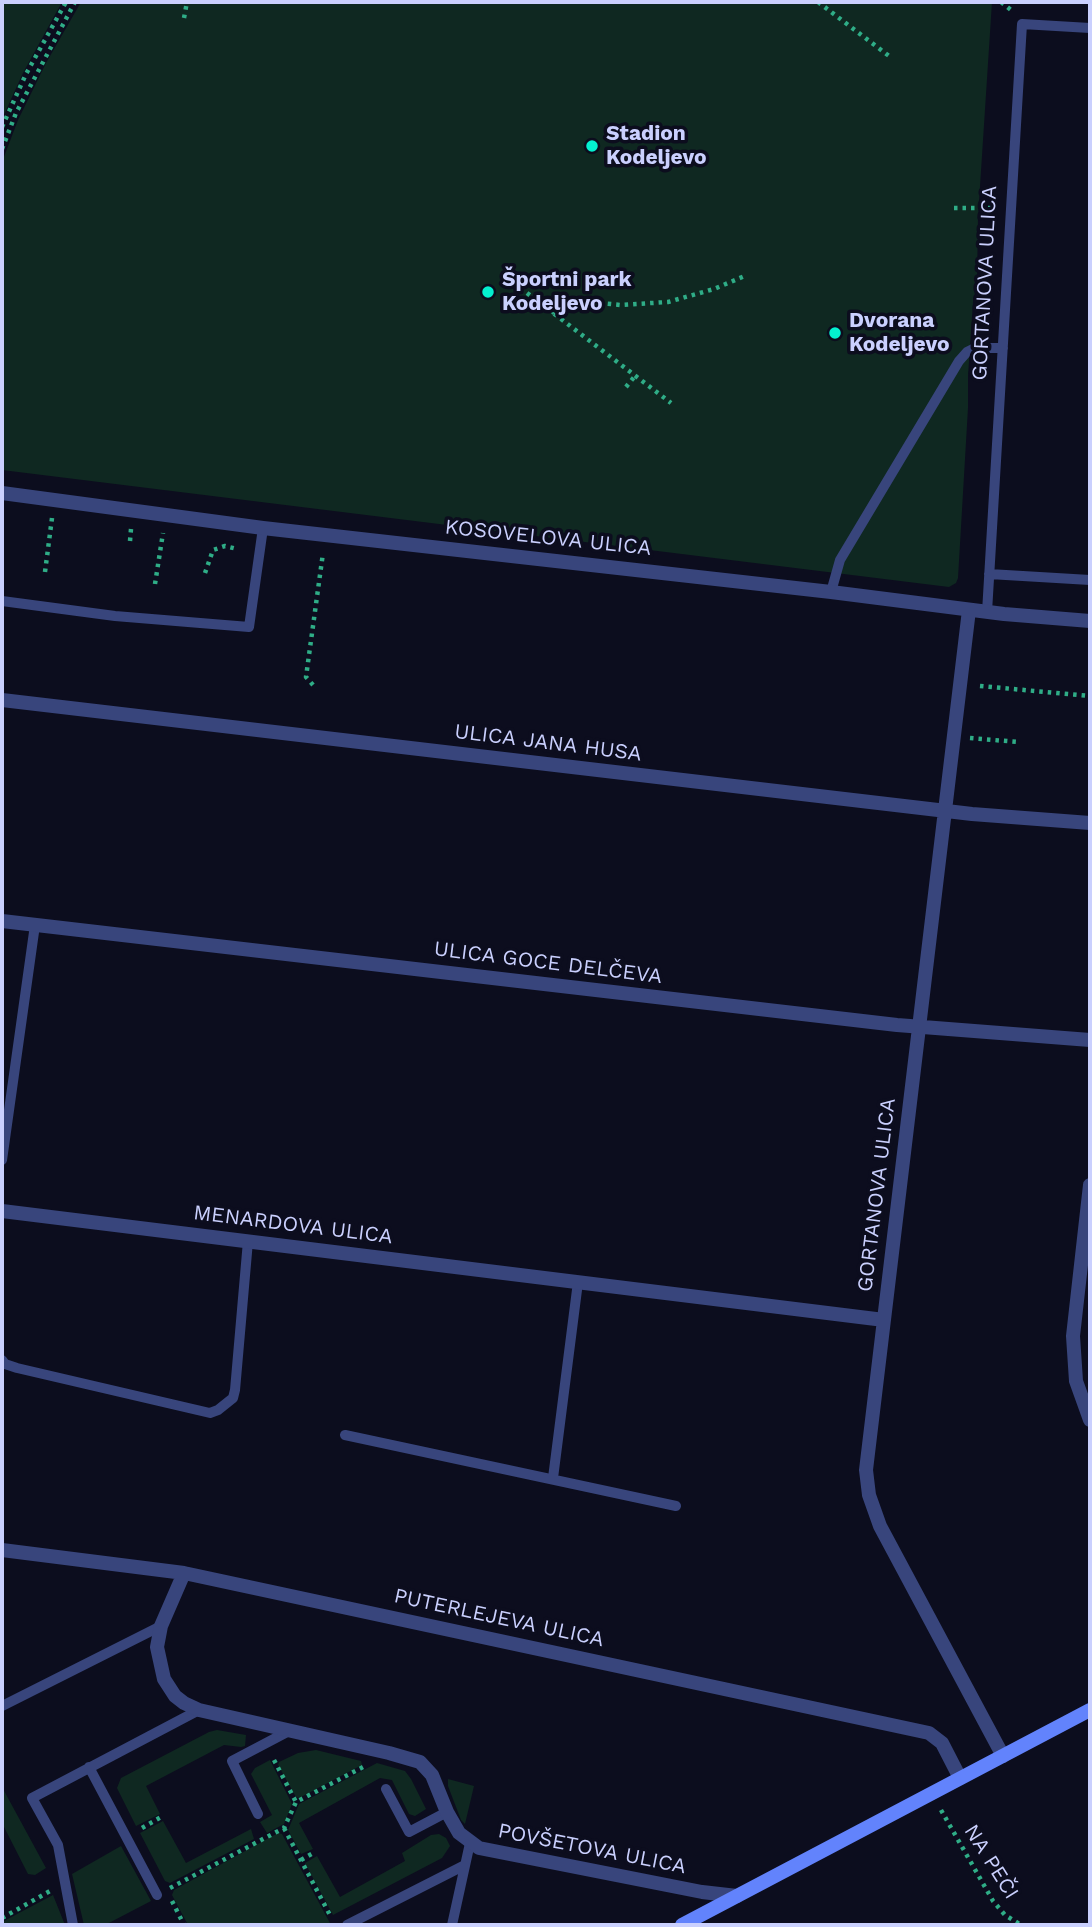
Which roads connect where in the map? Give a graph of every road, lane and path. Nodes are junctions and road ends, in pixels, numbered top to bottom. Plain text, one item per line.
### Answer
1 (66, 2) edge
2 (75, 2) edge
3 (187, 2) edge
4 (818, 2) edge
5 (184, 18) dead end
6 (1090, 29) edge
7 (890, 56) dead end
8 (2, 127) edge
9 (2, 149) edge
10 (954, 208) dead end
11 (1011, 208) junction
12 (747, 275) dead end
13 (527, 293) dead end
14 (551, 313) junction
15 (1003, 348) junction
16 (635, 376) junction
17 (626, 387) dead end
18 (671, 403) dead end
19 (2, 493) edge
20 (55, 500) junction
21 (167, 515) junction
22 (263, 527) junction
23 (325, 534) junction
24 (237, 549) dead end
25 (45, 572) dead end
26 (205, 573) dead end
27 (989, 574) junction
28 (1090, 580) edge
29 (155, 584) dead end
30 (831, 592) junction
31 (2, 601) edge
32 (969, 610) junction
33 (987, 612) junction
34 (1090, 621) edge
35 (313, 685) dead end
36 (985, 686) dead end
37 (1090, 696) edge
38 (2, 700) edge
39 (978, 739) dead end
40 (1018, 742) dead end
41 (944, 811) junction
42 (1090, 823) edge
43 (2, 921) edge
44 (35, 925) junction
45 (919, 1027) junction
46 (1090, 1040) edge
47 (2, 1160) edge
48 (1090, 1185) edge
49 (2, 1211) edge
50 (248, 1241) junction
51 (578, 1282) junction
52 (884, 1320) junction
53 (2, 1360) edge
54 (1090, 1420) edge
55 (345, 1435) dead end
56 (553, 1478) junction
57 (676, 1506) dead end
58 (2, 1550) edge
59 (184, 1573) junction
60 (161, 1626) junction
61 (2, 1706) edge
62 (199, 1710) junction
63 (1090, 1710) edge
64 (289, 1731) junction
65 (265, 1744) junction
66 (389, 1753) junction
67 (1003, 1756) junction
68 (89, 1767) junction
69 (960, 1778) junction
70 (386, 1789) dead end
71 (296, 1802) junction
72 (942, 1810) dead end
73 (447, 1812) junction
74 (258, 1814) dead end
75 (284, 1828) junction
76 (470, 1843) junction
77 (315, 1852) dead end
78 (301, 1860) junction
79 (466, 1865) junction
80 (65, 1883) junction
81 (162, 1893) joint
82 (737, 1896) junction
83 (2, 1918) edge
84 (73, 1925) edge
85 (335, 1925) edge
86 (347, 1925) edge
87 (452, 1925) edge
88 (682, 1925) edge
89 (1021, 1925) edge

1 - 8 path
2 - 9 path
3 - 5 path
4 - 7 path
6 - 11 lane, GORTANOVA ULICA
10 - 11 path
11 - 15 lane, GORTANOVA ULICA
12 - 14 path
13 - 14 path
14 - 16 path
15 - 27 lane, GORTANOVA ULICA
15 - 30 lane
16 - 17 path
16 - 18 path
19 - 20 street, KOSOVELOVA ULICA
20 - 21 street, KOSOVELOVA ULICA
20 - 25 path
21 - 22 street, KOSOVELOVA ULICA
21 - 29 path
22 - 23 street, KOSOVELOVA ULICA
22 - 31 lane
23 - 30 street, KOSOVELOVA ULICA
23 - 35 path
24 - 26 path
27 - 28 lane
27 - 33 lane, GORTANOVA ULICA
30 - 32 street, KOSOVELOVA ULICA
32 - 33 street, KOSOVELOVA ULICA
32 - 41 street, GORTANOVA ULICA
33 - 34 street, KOSOVELOVA ULICA
36 - 37 path
38 - 41 street, ULICA JANA HUSA
39 - 40 path
41 - 42 street, ULICA JANA HUSA
41 - 45 street, GORTANOVA ULICA
43 - 44 street, ULICA GOCE DELČEVA
44 - 45 street, ULICA GOCE DELČEVA
44 - 47 lane
45 - 46 street, ULICA GOCE DELČEVA
45 - 52 street, GORTANOVA ULICA
48 - 54 street
49 - 50 street, MENARDOVA ULICA
50 - 51 street, MENARDOVA ULICA
50 - 53 lane
51 - 52 street, MENARDOVA ULICA
51 - 56 lane
52 - 67 street, GORTANOVA ULICA
55 - 56 lane
56 - 57 lane
58 - 59 street, PUTERLEJEVA ULICA
59 - 60 street, POVŠETOVA ULICA
59 - 69 street, PUTERLEJEVA ULICA
60 - 61 lane
60 - 62 street, POVŠETOVA ULICA
62 - 64 street, POVŠETOVA ULICA
62 - 68 lane
63 - 67 street
64 - 65 lane
64 - 66 street, POVŠETOVA ULICA
65 - 71 path
65 - 74 lane
66 - 71 path
66 - 73 street, POVŠETOVA ULICA
67 - 69 street
68 - 80 lane
68 - 81 lane
69 - 82 street
70 - 73 lane
71 - 75 path
72 - 89 path, NA PEČI
73 - 76 street, POVŠETOVA ULICA
75 - 78 path
75 - 81 path
76 - 79 lane
76 - 82 street, POVŠETOVA ULICA
77 - 78 path
78 - 85 path
79 - 86 lane
79 - 87 lane
80 - 83 path
80 - 84 lane
82 - 88 street

